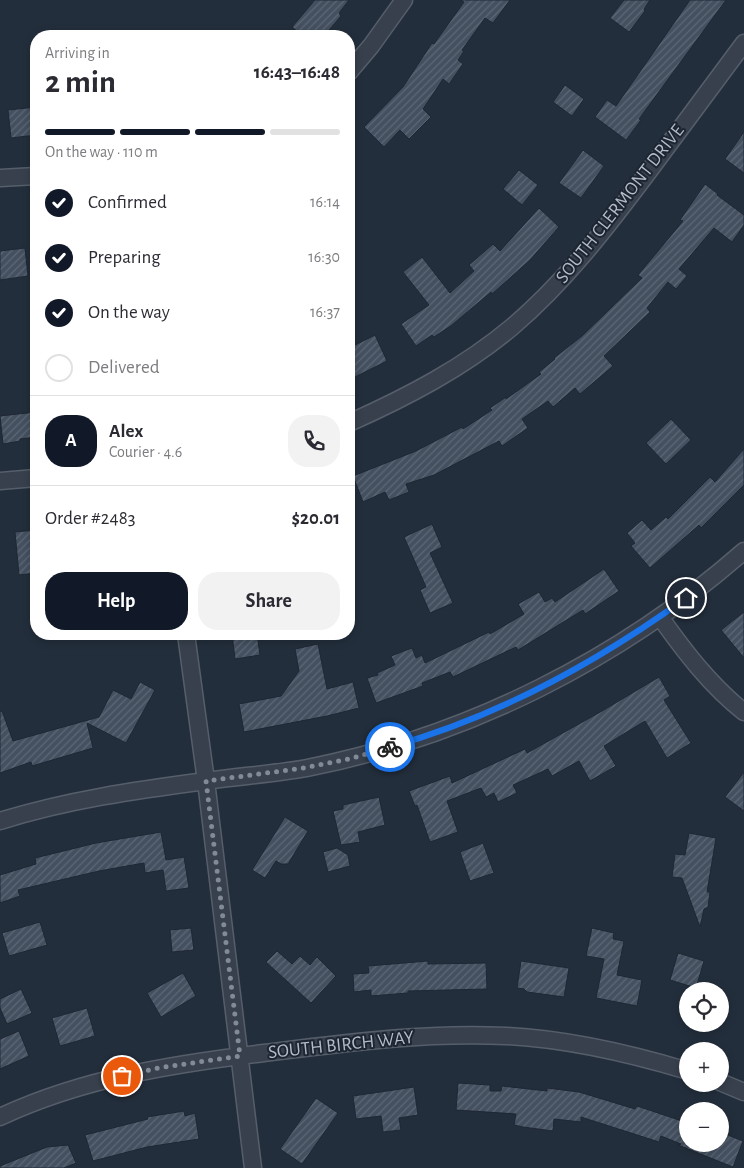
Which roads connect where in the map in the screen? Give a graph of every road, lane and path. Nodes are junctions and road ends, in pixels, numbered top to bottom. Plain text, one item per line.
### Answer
1 (404, 0) edge
2 (744, 43) edge
3 (355, 65) edge
4 (30, 176) edge
5 (0, 178) edge
6 (355, 420) edge
7 (30, 478) edge
8 (0, 481) edge
9 (744, 551) edge
10 (660, 617) junction
11 (187, 640) edge
12 (744, 712) edge
13 (206, 781) junction
14 (0, 821) edge
15 (240, 1056) junction
16 (679, 1068) edge
17 (729, 1086) edge
18 (744, 1092) edge
19 (0, 1117) edge
20 (253, 1168) edge

1 - 3 street
2 - 6 street, SOUTH CLERMONT DRIVE
4 - 5 street
7 - 8 street
9 - 10 street
10 - 12 street
10 - 13 street
11 - 13 street
13 - 14 street
13 - 15 street
15 - 16 street, SOUTH BIRCH WAY
15 - 19 street, SOUTH BIRCH WAY
15 - 20 street
17 - 18 street

